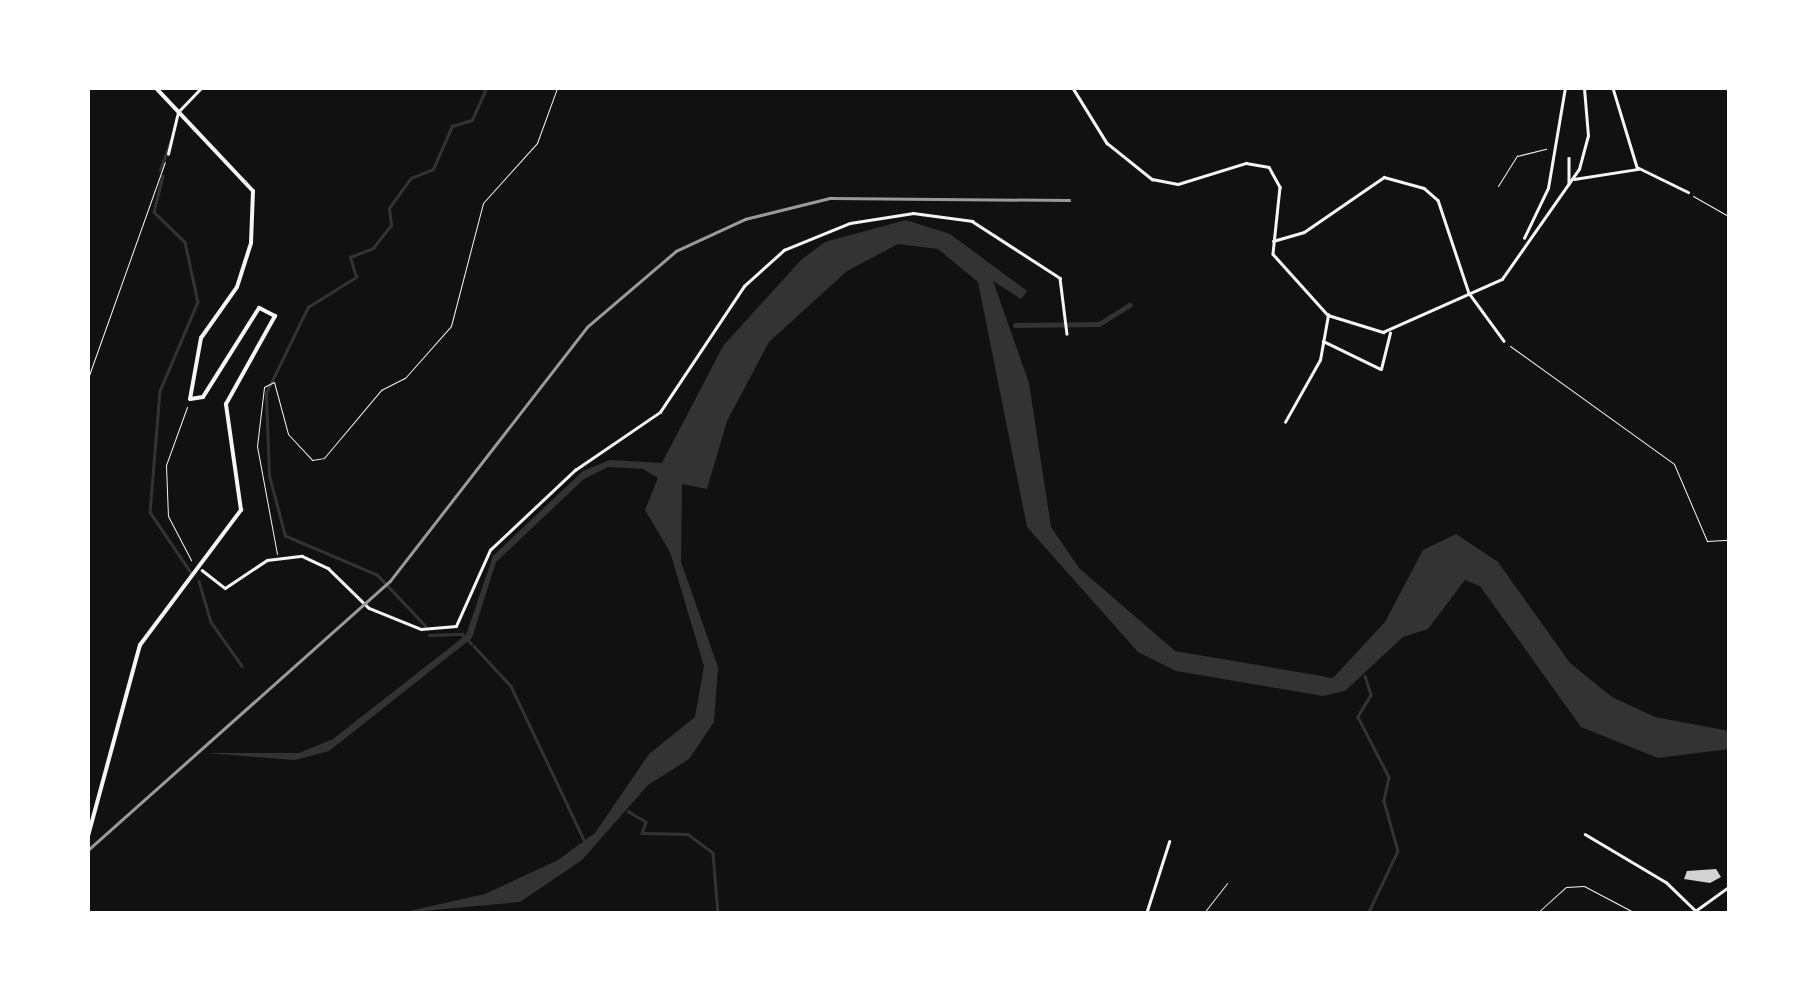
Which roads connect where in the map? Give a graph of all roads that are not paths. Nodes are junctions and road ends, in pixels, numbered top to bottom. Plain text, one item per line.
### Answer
1 (156, 88) edge
2 (201, 88) edge
3 (1072, 88) edge
4 (1565, 88) edge
5 (1584, 88) edge
6 (1612, 88) edge
7 (178, 112) junction
8 (168, 154) road end
9 (1569, 158) dead end
10 (1639, 168) junction
11 (1574, 179) junction
12 (1571, 184) junction
13 (1688, 192) road end
14 (1524, 238) junction
15 (1272, 241) junction
16 (1471, 296) junction
17 (1328, 315) junction
18 (1066, 330) dead end
19 (1390, 331) junction
20 (1323, 341) junction
21 (1504, 341) road end
22 (1285, 422) dead end
23 (202, 570) junction
24 (1584, 834) dead end
25 (88, 836) edge
26 (1169, 842) dead end
27 (1730, 886) edge
28 (1694, 908) junction
29 (1146, 914) edge
30 (1691, 914) edge
31 (1698, 914) edge

1 - 7 street
2 - 7 street
3 - 15 street
4 - 14 street
5 - 11 street
6 - 10 street
7 - 8 street
7 - 23 street
9 - 12 street
10 - 11 street
10 - 13 street
11 - 12 street
12 - 14 street
14 - 16 street
15 - 16 street
15 - 17 street
16 - 19 street
16 - 21 street
17 - 19 street
17 - 20 street
18 - 23 street
19 - 20 street
20 - 22 street
23 - 25 street
24 - 28 street
26 - 29 street
27 - 28 street
28 - 30 street
28 - 31 street

